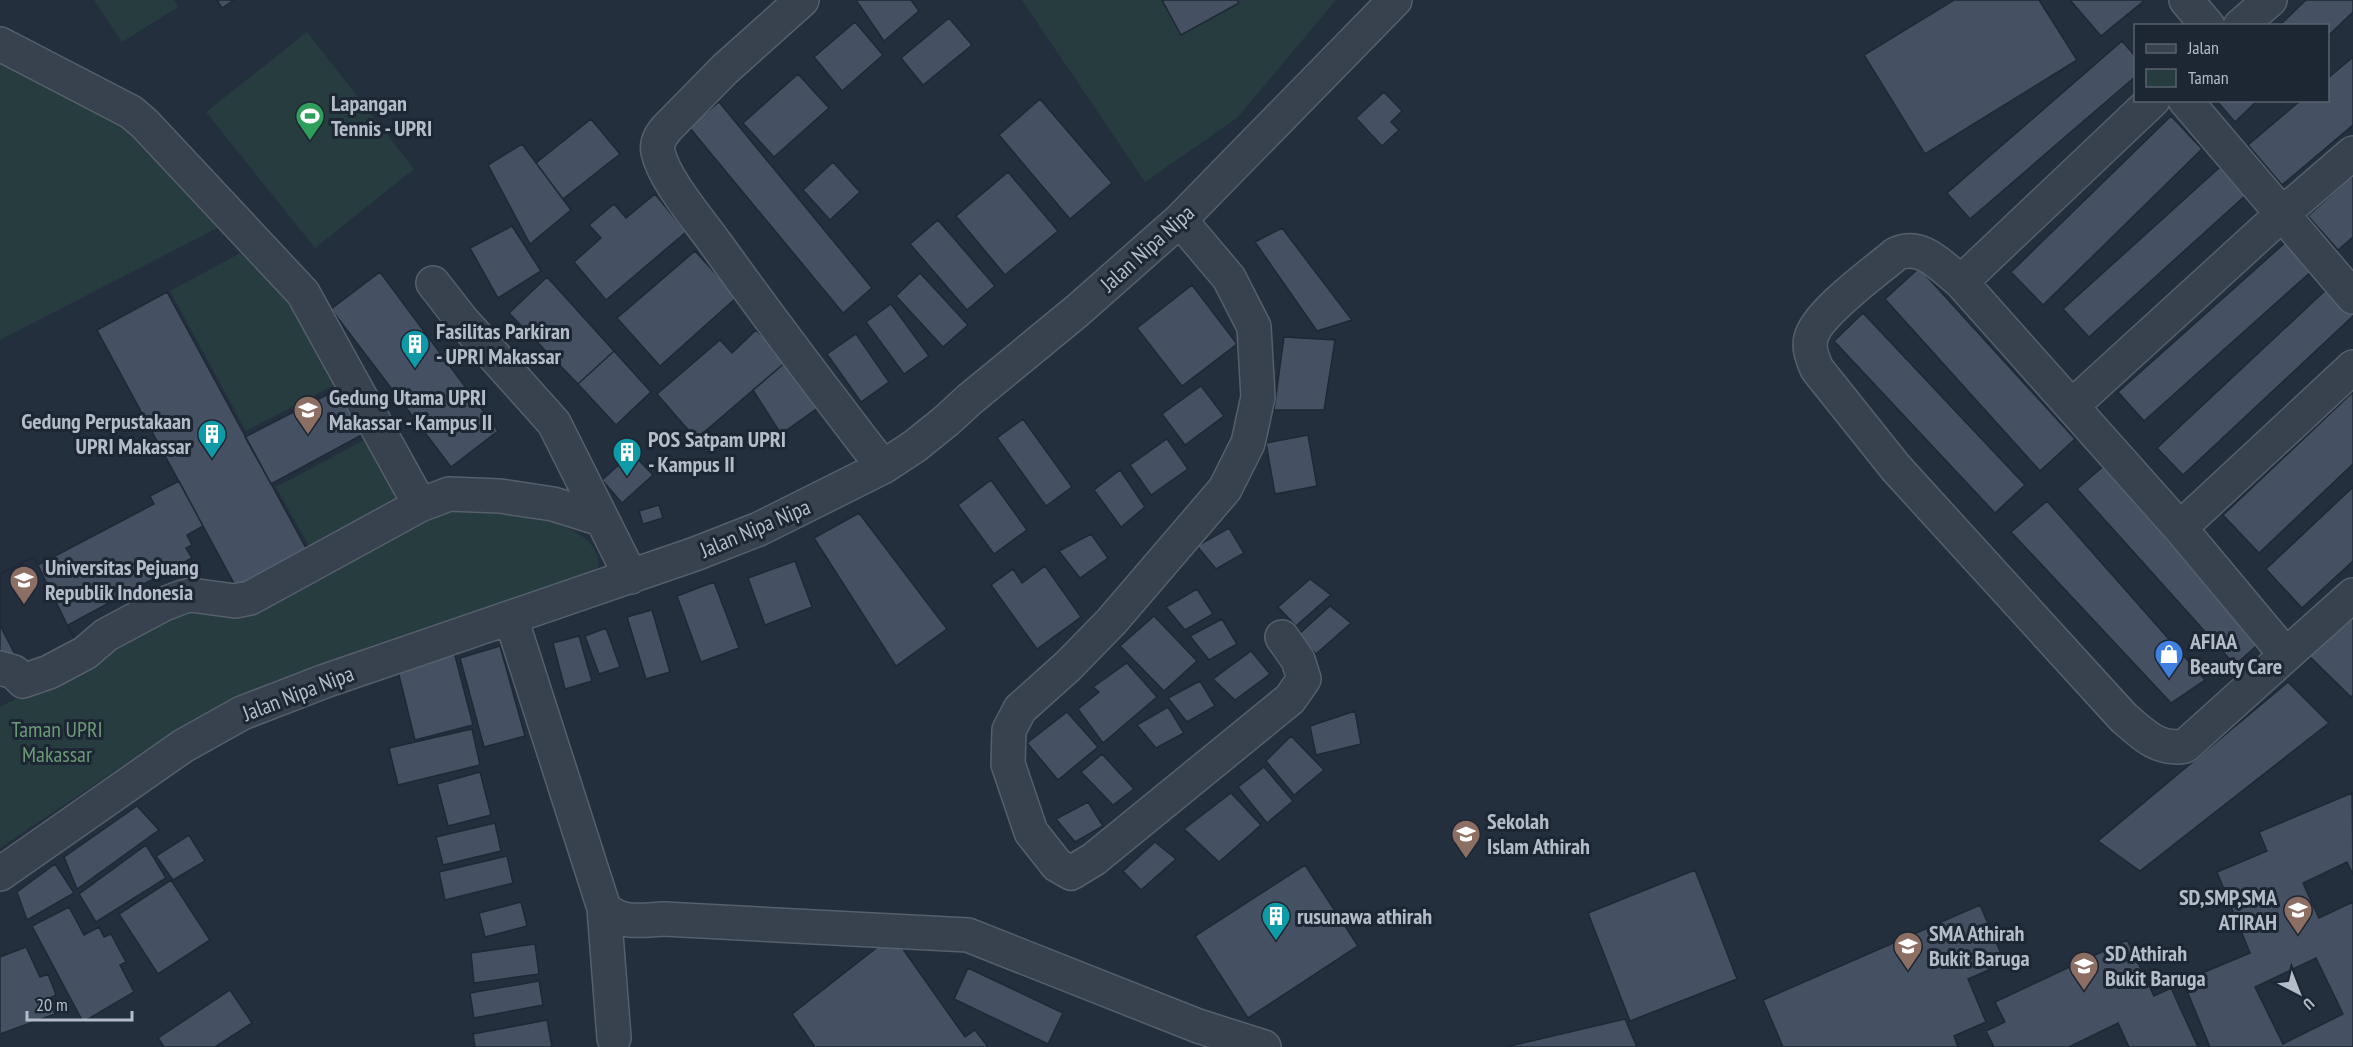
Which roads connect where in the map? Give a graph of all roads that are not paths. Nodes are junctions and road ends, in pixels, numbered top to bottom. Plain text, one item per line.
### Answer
1 (802, 0) edge
2 (1395, 0) edge
3 (2186, 0) edge
4 (2270, 0) edge
5 (2206, 24) edge
6 (2242, 24) edge
7 (0, 44) edge
8 (2151, 102) edge
9 (2187, 102) edge
10 (2353, 153) edge
11 (2281, 215) junction
12 (1180, 220) junction
13 (1961, 282) junction
14 (433, 283) dead end
15 (2353, 297) edge
16 (2353, 368) edge
17 (2072, 406) junction
18 (883, 467) junction
19 (420, 505) junction
20 (601, 519) junction
21 (2180, 528) junction
22 (631, 577) junction
23 (2353, 595) edge
24 (511, 618) junction
25 (1282, 637) dead end
26 (2286, 655) junction
27 (0, 668) edge
28 (0, 874) edge
29 (604, 908) junction
30 (614, 1038) dead end
31 (1264, 1047) edge

1 - 18 street
2 - 12 street, Jalan Nipa Nipa
3 - 5 street
4 - 6 street
7 - 19 street
8 - 13 street
9 - 11 street
10 - 11 street
11 - 15 street
11 - 17 street
12 - 18 street, Jalan Nipa Nipa
12 - 25 street
13 - 17 street
13 - 26 street
14 - 20 street
16 - 21 street
17 - 21 street
18 - 22 street, Jalan Nipa Nipa
19 - 20 street
19 - 27 street
20 - 22 street
21 - 26 street
22 - 24 street, Jalan Nipa Nipa
23 - 26 street
24 - 28 street, Jalan Nipa Nipa
24 - 29 street
29 - 30 street
29 - 31 street

